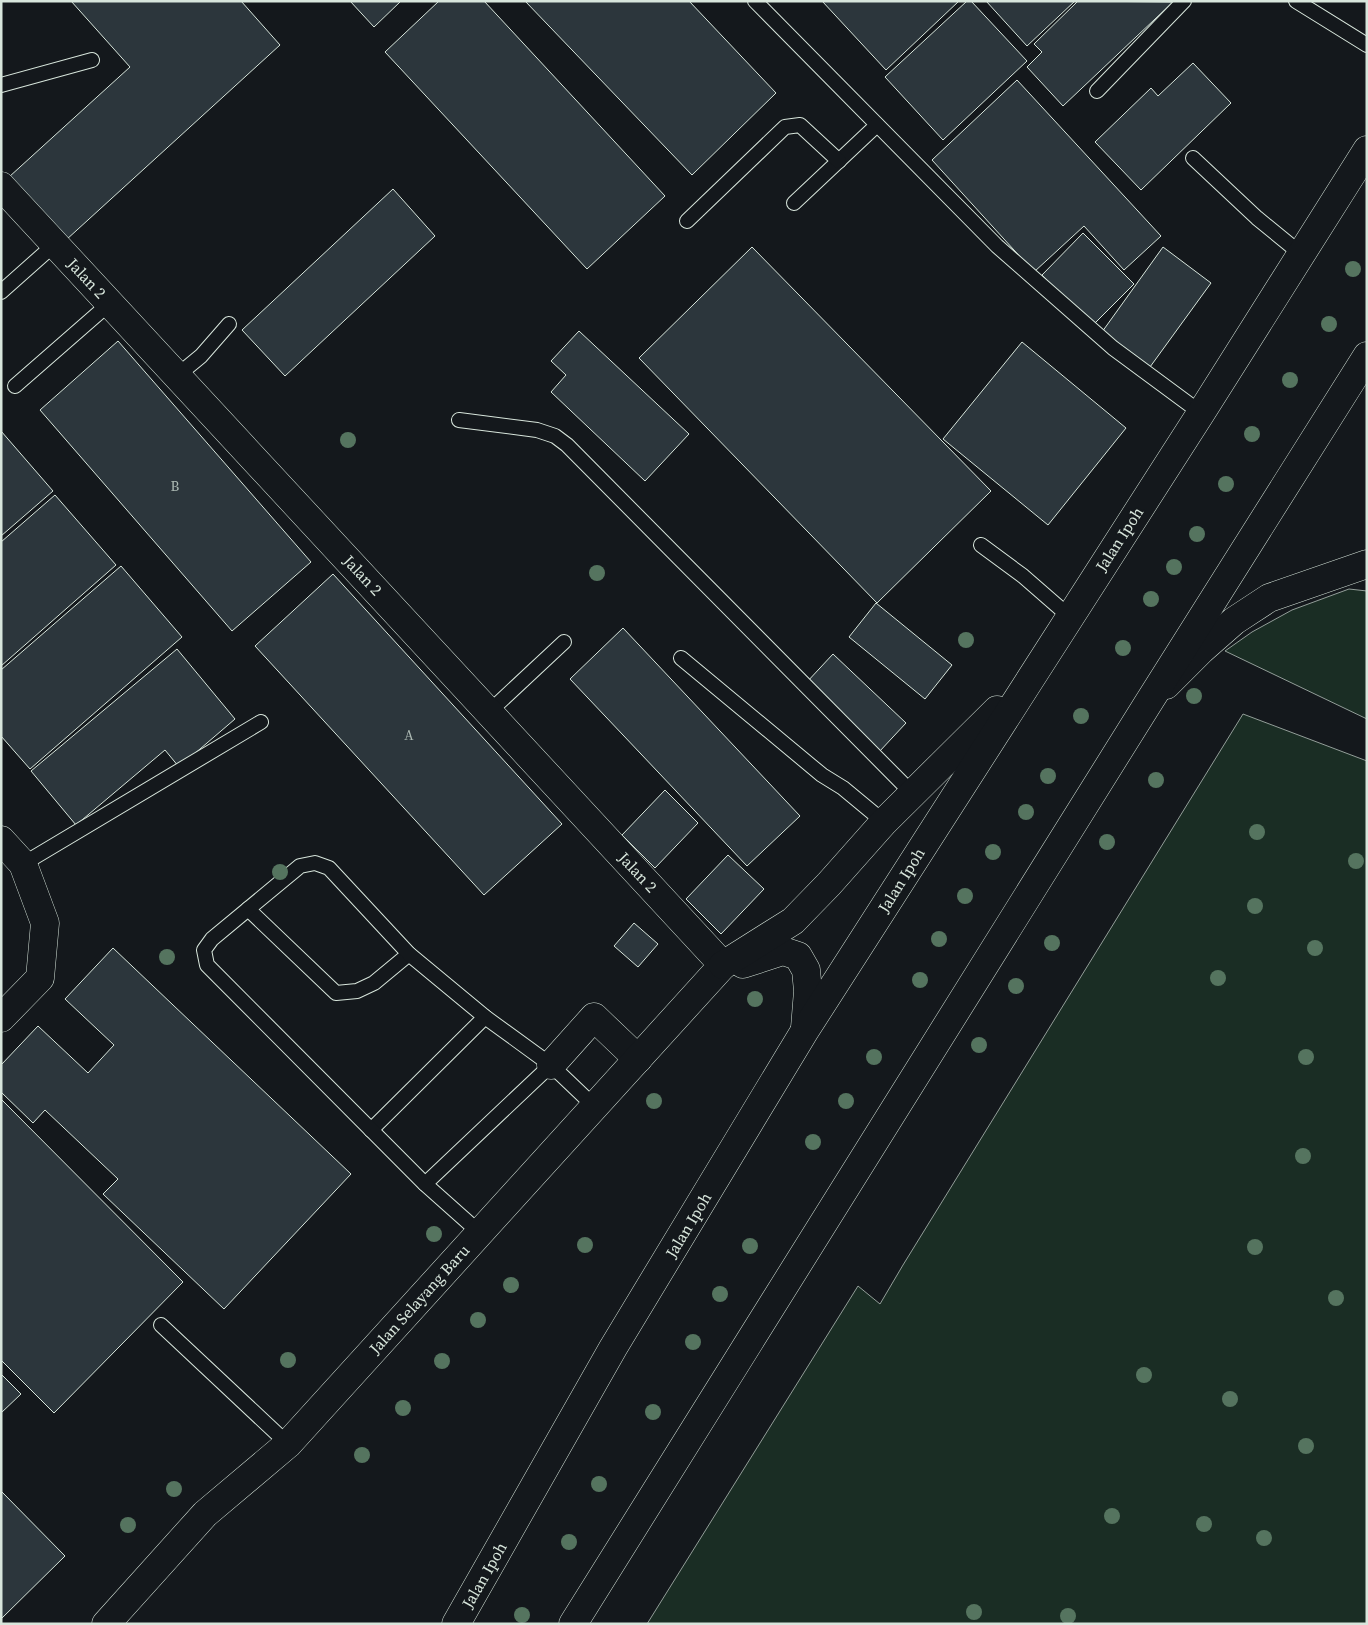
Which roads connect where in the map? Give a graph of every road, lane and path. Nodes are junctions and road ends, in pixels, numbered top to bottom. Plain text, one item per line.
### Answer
1 (755, 1) edge
2 (1184, 1) edge
3 (1296, 1) edge
4 (1367, 45) edge
5 (92, 60) dead end
6 (1, 85) edge
7 (1097, 91) dead end
8 (877, 125) junction
9 (1367, 150) edge
10 (1192, 158) dead end
11 (839, 161) junction
12 (3, 191) edge
13 (794, 203) dead end
14 (687, 222) dead end
15 (55, 244) junction
16 (1301, 254) junction
17 (1, 292) edge
18 (110, 303) junction
19 (229, 324) dead end
20 (1367, 356) edge
21 (178, 376) junction
22 (15, 386) dead end
23 (1201, 413) junction
24 (459, 420) dead end
25 (981, 545) dead end
26 (1367, 564) edge
27 (1070, 616) junction
28 (564, 642) dead end
29 (681, 658) dead end
30 (1032, 674) junction
31 (1147, 705) junction
32 (489, 712) junction
33 (261, 722) dead end
34 (912, 794) junction
35 (884, 822) junction
36 (1, 840) edge
37 (23, 864) junction
38 (248, 909) junction
39 (409, 954) junction
40 (723, 965) junction
41 (485, 1017) junction
42 (1, 1018) edge
43 (804, 1032) junction
44 (638, 1059) junction
45 (550, 1065) junction
46 (594, 1106) junction
47 (371, 1130) junction
48 (425, 1184) junction
49 (480, 1233) junction
50 (161, 1326) dead end
51 (288, 1444) junction
52 (106, 1624) edge
53 (456, 1624) edge
54 (573, 1624) edge

1 - 8 lane
2 - 7 lane
3 - 4 lane
5 - 6 lane
8 - 11 lane
8 - 23 lane
9 - 16 main road, Jalan Ipoh
10 - 16 lane
11 - 13 lane
11 - 14 lane
12 - 15 main road, Jalan 2
15 - 17 lane
15 - 18 main road, Jalan 2
16 - 23 main road, Jalan Ipoh
18 - 21 main road, Jalan 2
18 - 22 lane
19 - 21 lane
20 - 31 main road
21 - 32 main road, Jalan 2
23 - 27 main road, Jalan Ipoh
24 - 34 lane
25 - 27 lane
26 - 31 main road
27 - 30 main road, Jalan Ipoh
28 - 32 lane
29 - 35 lane
30 - 34 main road, Jalan Selayang Baru
30 - 43 main road, Jalan Ipoh
31 - 54 main road
32 - 40 main road, Jalan 2
33 - 37 lane
34 - 35 main road, Jalan Selayang Baru
35 - 40 main road, Jalan Selayang Baru
36 - 37 main road
37 - 42 main road
38 - 39 lane
38 - 39 lane
38 - 47 lane
39 - 41 lane
40 - 43 main road
40 - 44 main road, Jalan Selayang Baru
41 - 45 lane
41 - 47 lane
43 - 53 main road, Jalan Ipoh
44 - 45 main road
44 - 46 main road, Jalan Selayang Baru
45 - 46 lane
45 - 48 lane
46 - 49 main road, Jalan Selayang Baru
47 - 48 lane
48 - 49 lane
49 - 51 main road, Jalan Selayang Baru
50 - 51 lane
51 - 52 main road, Jalan Selayang Baru

